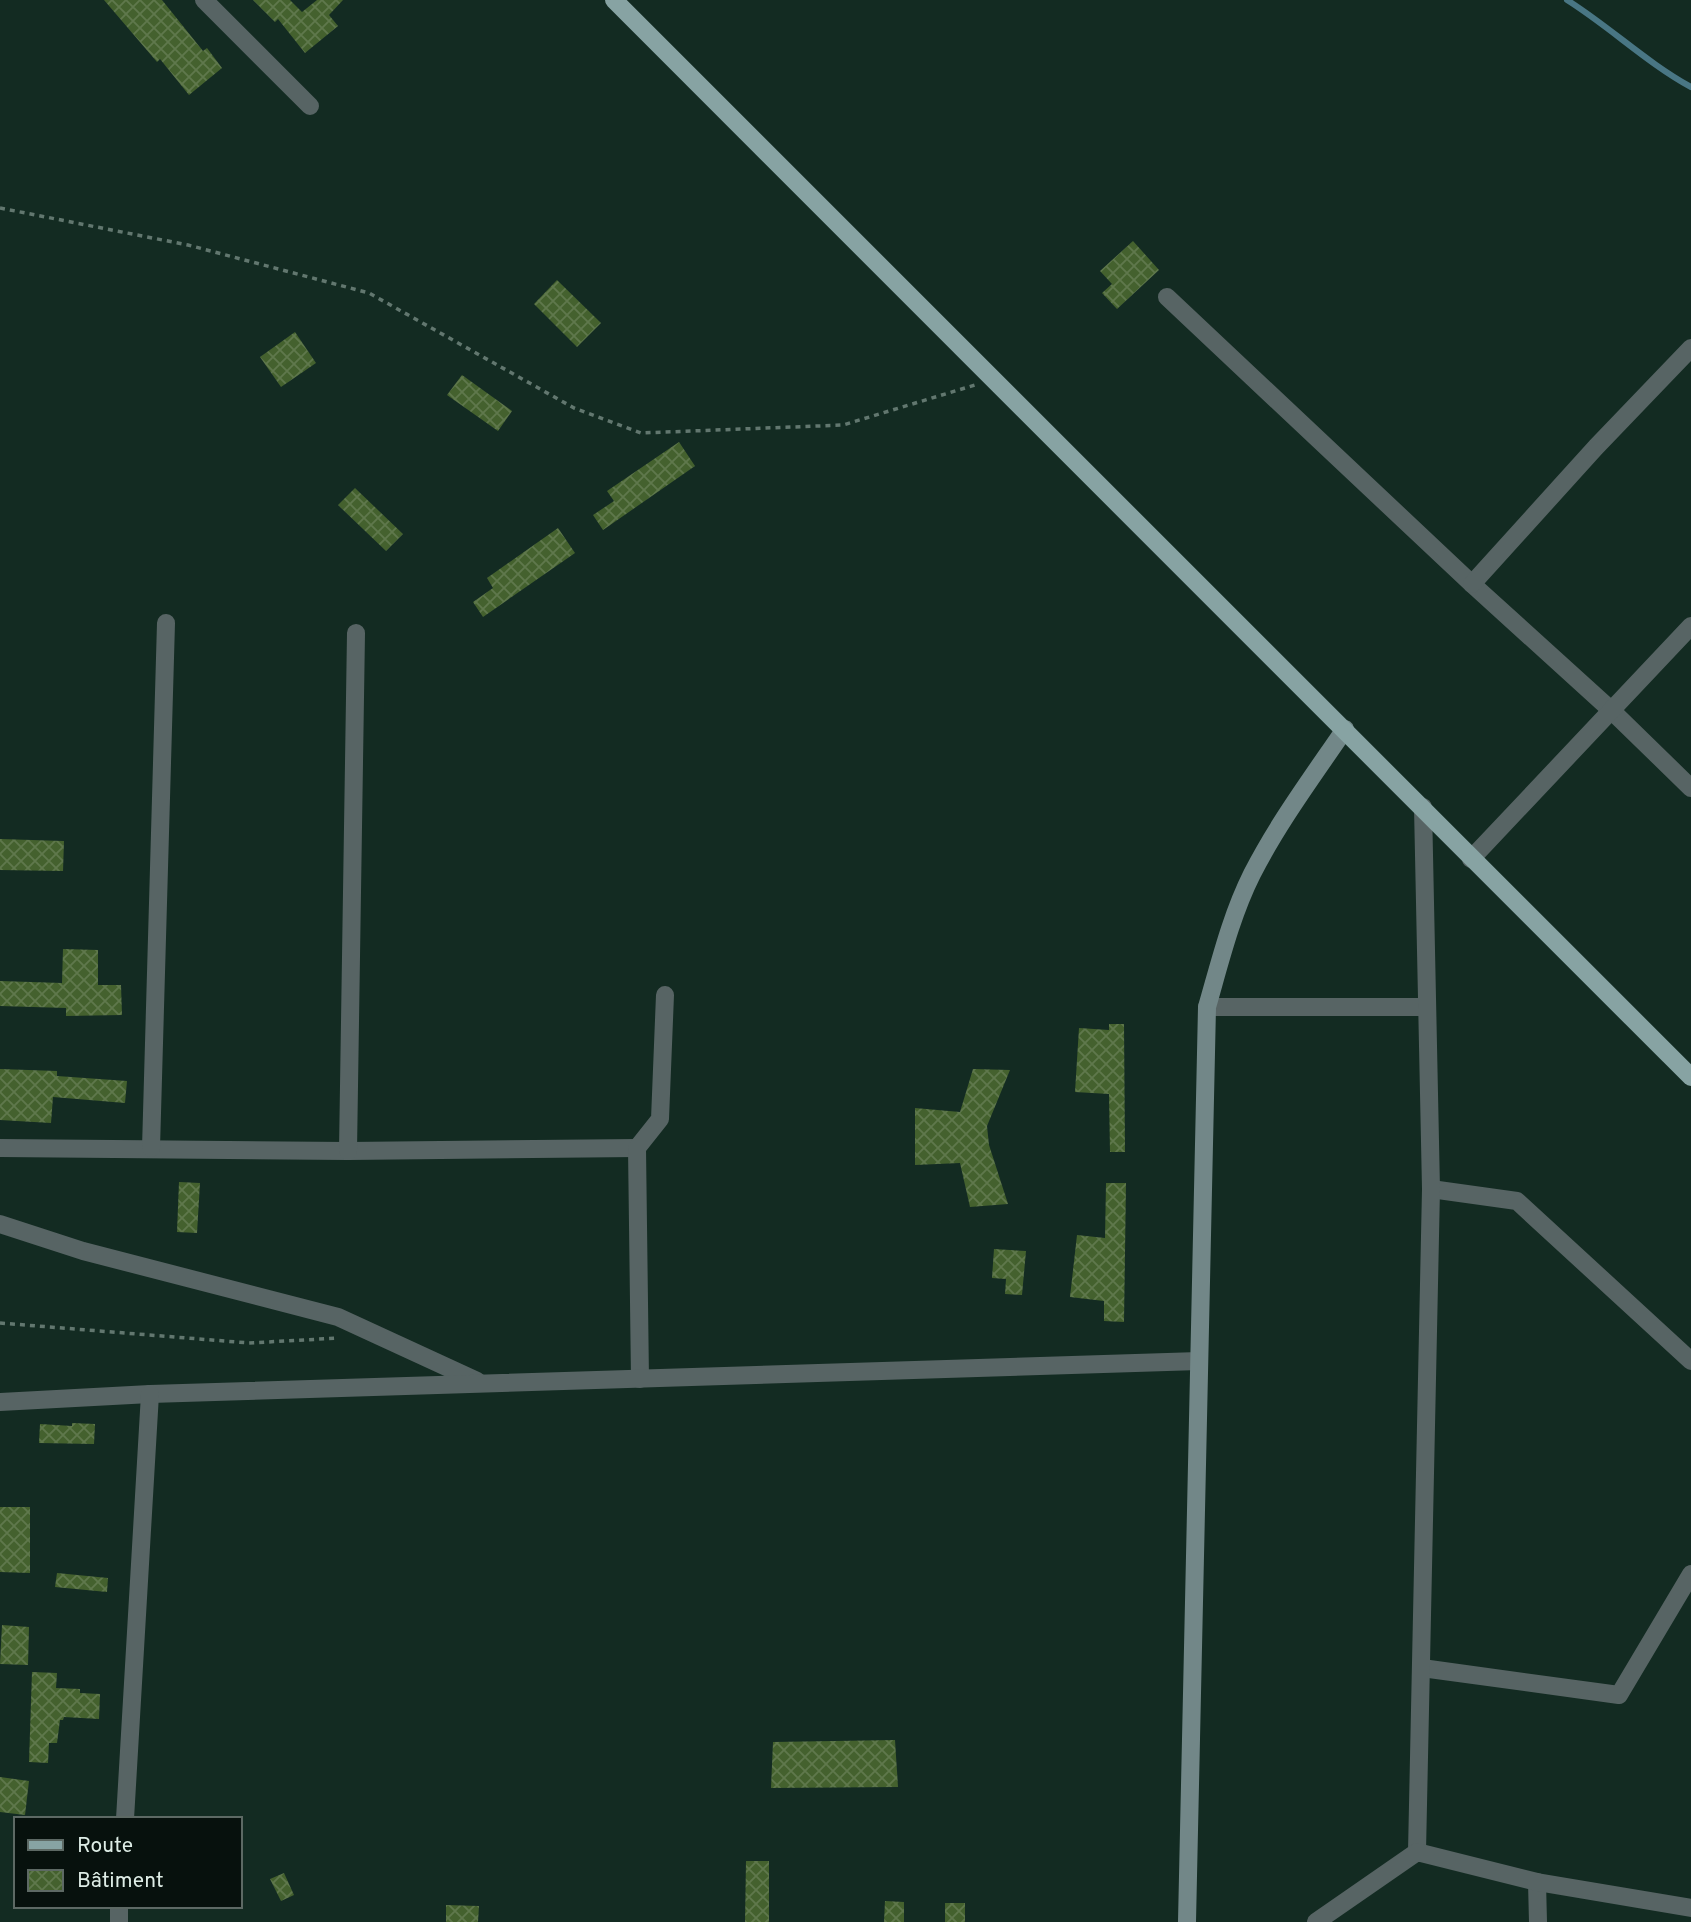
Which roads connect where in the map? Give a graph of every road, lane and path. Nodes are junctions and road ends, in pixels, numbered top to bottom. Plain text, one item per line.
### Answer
1 (204, 0) edge
2 (614, 0) edge
3 (310, 106) dead end
4 (0, 208) edge
5 (1167, 297) dead end
6 (1691, 348) edge
7 (994, 379) junction
8 (1472, 584) junction
9 (166, 623) dead end
10 (1691, 626) edge
11 (356, 633) dead end
12 (1612, 711) junction
13 (1345, 729) junction
14 (1691, 788) edge
15 (1423, 807) junction
16 (1471, 859) junction
17 (665, 995) dead end
18 (1207, 1007) junction
19 (1427, 1007) junction
20 (1691, 1077) edge
21 (0, 1148) edge
22 (151, 1148) junction
23 (637, 1148) junction
24 (348, 1151) junction
25 (1431, 1189) junction
26 (0, 1224) edge
27 (0, 1323) edge
28 (340, 1338) dead end
29 (1199, 1361) junction
30 (1691, 1361) edge
31 (640, 1379) junction
32 (483, 1384) junction
33 (150, 1394) junction
34 (0, 1402) edge
35 (1691, 1574) edge
36 (1422, 1668) junction
37 (125, 1817) edge
38 (1417, 1852) junction
39 (1537, 1882) junction
40 (1691, 1908) edge
41 (1187, 1922) edge
42 (1316, 1922) edge
43 (1538, 1922) edge

1 - 3 street
2 - 7 main road
4 - 7 path
5 - 8 street
6 - 8 street
7 - 13 main road
8 - 12 street
9 - 22 street
10 - 12 street
11 - 24 street
12 - 14 street
12 - 16 street
13 - 15 main road
13 - 18 street
15 - 16 main road
15 - 19 street
16 - 20 main road
17 - 23 street
18 - 19 street
18 - 29 street
19 - 25 street
21 - 22 street
22 - 24 street
23 - 24 street
23 - 31 street
25 - 30 street
25 - 36 street
26 - 32 street
27 - 28 path
29 - 31 street
29 - 41 street
31 - 32 street
32 - 33 street
33 - 34 street
33 - 37 street
35 - 36 street
36 - 38 street
38 - 39 street
38 - 42 street
39 - 40 street
39 - 43 street

